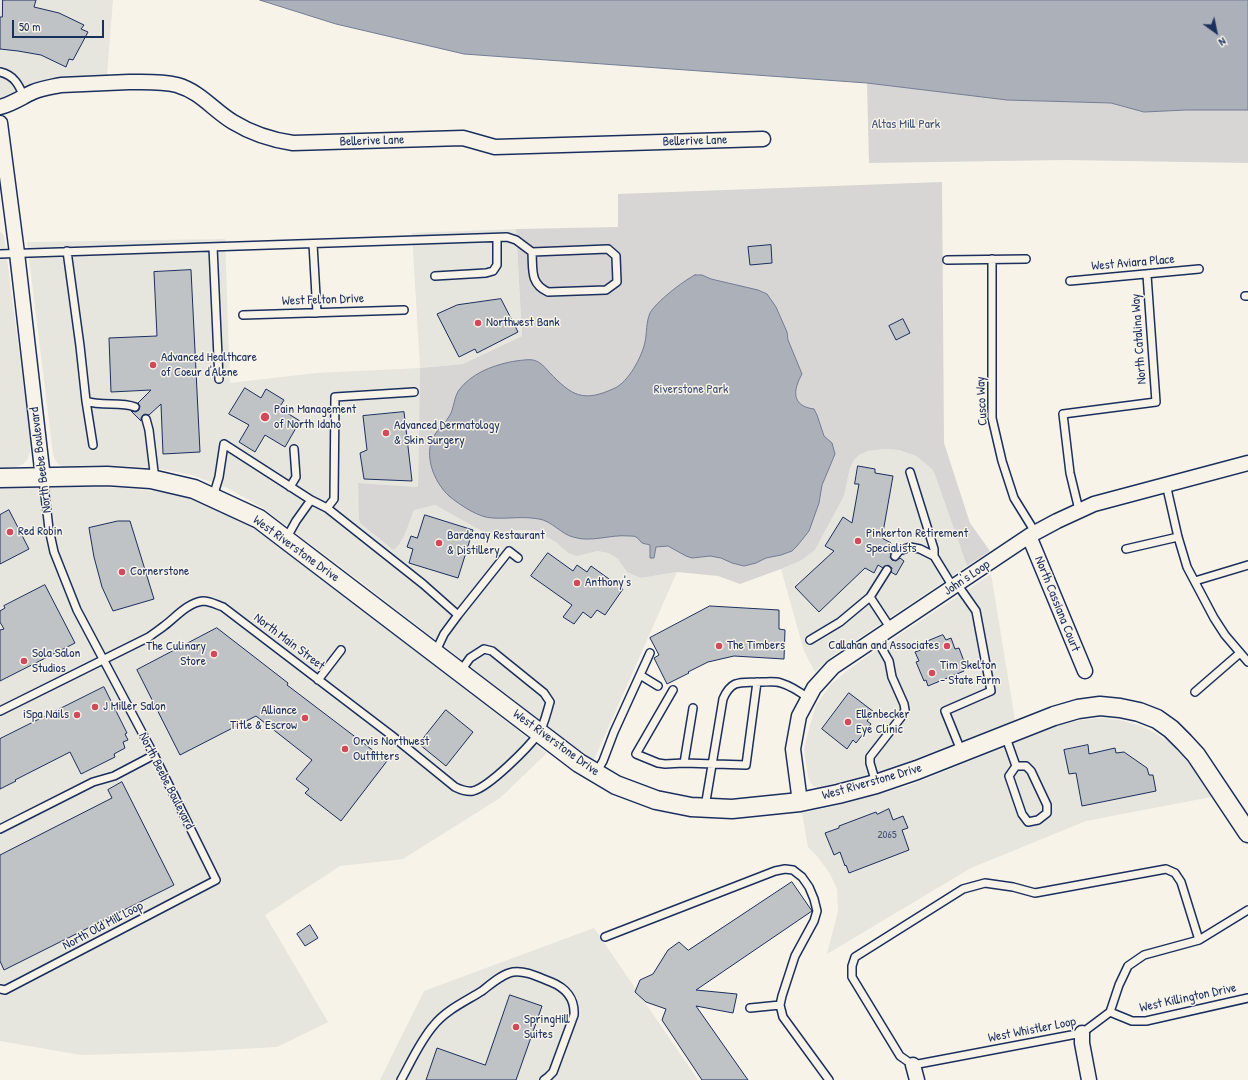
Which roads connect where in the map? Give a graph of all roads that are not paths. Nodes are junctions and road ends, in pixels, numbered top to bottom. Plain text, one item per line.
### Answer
1 (0, 72) edge
2 (24, 97) junction
3 (0, 107) edge
4 (0, 123) edge
5 (763, 139) dead end
6 (6, 222) edge
7 (497, 238) junction
8 (313, 244) junction
9 (213, 247) junction
10 (67, 251) junction
11 (532, 252) junction
12 (17, 253) junction
13 (0, 254) edge
14 (992, 259) junction
15 (1026, 259) dead end
16 (947, 260) dead end
17 (1199, 269) dead end
18 (1147, 275) junction
19 (435, 276) dead end
20 (1070, 281) dead end
21 (404, 310) dead end
22 (317, 313) junction
23 (243, 315) dead end
24 (220, 379) dead end
25 (414, 392) dead end
26 (86, 401) junction
27 (135, 407) dead end
28 (146, 419) dead end
29 (93, 445) dead end
30 (294, 448) dead end
31 (1248, 463) edge
32 (910, 472) dead end
33 (0, 478) edge
34 (43, 478) junction
35 (155, 480) junction
36 (1166, 484) junction
37 (290, 487) junction
38 (213, 498) junction
39 (311, 500) junction
40 (327, 508) junction
41 (1078, 510) junction
42 (1032, 534) junction
43 (1178, 537) junction
44 (286, 540) junction
45 (1126, 549) dead end
46 (894, 556) dead end
47 (934, 556) junction
48 (518, 558) dead end
49 (1248, 565) edge
50 (887, 570) dead end
51 (1194, 581) junction
52 (955, 586) junction
53 (870, 597) junction
54 (458, 615) junction
55 (891, 629) junction
56 (876, 638) junction
57 (810, 640) dead end
58 (341, 650) dead end
59 (435, 653) junction
60 (650, 653) dead end
61 (1240, 653) junction
62 (103, 659) junction
63 (1248, 662) edge
64 (460, 672) junction
65 (1085, 672) dead end
66 (640, 676) junction
67 (318, 680) junction
68 (756, 682) junction
69 (658, 686) dead end
70 (673, 690) dead end
71 (1195, 692) dead end
72 (808, 698) junction
73 (692, 708) dead end
74 (0, 711) edge
75 (539, 733) junction
76 (1005, 735) junction
77 (962, 752) junction
78 (154, 755) junction
79 (684, 763) junction
80 (712, 764) junction
81 (1016, 766) junction
82 (596, 773) junction
83 (876, 784) junction
84 (800, 802) junction
85 (705, 807) junction
86 (0, 829) edge
87 (1248, 833) edge
88 (216, 880) joint
89 (1248, 910) edge
90 (605, 937) dead end
91 (1199, 940) junction
92 (0, 989) edge
93 (1248, 998) edge
94 (780, 1006) junction
95 (750, 1008) dead end
96 (1110, 1012) junction
97 (1082, 1032) junction
98 (914, 1065) junction
99 (401, 1080) edge
100 (544, 1080) edge
101 (829, 1080) edge
102 (916, 1080) edge
103 (1089, 1080) edge

1 - 2 lane
2 - 3 street, Bellerive Lane
2 - 5 street, Bellerive Lane
4 - 6 street, North Beebe Boulevard
6 - 12 street, North Beebe Boulevard
7 - 8 lane
7 - 11 lane
7 - 19 lane
8 - 9 lane
8 - 22 lane
9 - 10 lane
9 - 24 lane
10 - 12 lane
10 - 26 lane
11 - 11 lane
12 - 13 lane
12 - 34 street, North Beebe Boulevard
14 - 15 lane
14 - 16 lane
14 - 42 lane, Cusco Way
17 - 18 lane, West Aviara Place
18 - 20 lane, West Aviara Place
18 - 41 lane, North Catalina Way
21 - 22 lane, West Felton Drive
22 - 23 lane, West Felton Drive
25 - 40 lane
26 - 27 lane
26 - 29 lane
28 - 35 lane
30 - 37 lane
31 - 36 street, John's Loop
32 - 47 lane
33 - 34 street, West Riverstone Drive
34 - 35 street, West Riverstone Drive
34 - 62 lane, North Beebe Boulevard
35 - 38 street, West Riverstone Drive
36 - 41 street, John's Loop
36 - 43 lane
37 - 38 lane
37 - 39 lane
38 - 44 street, West Riverstone Drive
39 - 40 lane
39 - 44 lane
40 - 54 lane
41 - 42 street, John's Loop
42 - 52 street, John's Loop
42 - 65 street, North Cassiana Court
43 - 45 lane
43 - 51 lane
44 - 59 street, West Riverstone Drive
46 - 47 lane
47 - 52 lane
48 - 54 lane
49 - 51 lane
50 - 53 lane
51 - 61 lane
52 - 55 street, John's Loop
52 - 77 lane
53 - 55 lane
53 - 57 lane
54 - 59 lane
55 - 56 street, John's Loop
56 - 72 street, John's Loop
56 - 83 lane
58 - 67 lane
59 - 64 street, West Riverstone Drive
60 - 66 lane
61 - 63 lane
61 - 71 lane
62 - 67 lane, North Main Street
62 - 74 lane, North Main Street
62 - 78 lane, North Beebe Boulevard
64 - 75 street, West Riverstone Drive
64 - 75 lane
66 - 69 lane
66 - 82 lane
67 - 75 lane, North Main Street
68 - 72 lane
68 - 80 lane
68 - 80 lane
70 - 79 lane
72 - 84 street, John's Loop
73 - 79 lane
75 - 82 street, West Riverstone Drive
76 - 77 street, West Riverstone Drive
76 - 81 lane
76 - 87 street, West Riverstone Drive
77 - 83 street, West Riverstone Drive
78 - 86 lane
78 - 88 lane, North Beebe Boulevard
79 - 80 lane
80 - 85 lane
81 - 81 lane
82 - 85 street, West Riverstone Drive
83 - 84 street, West Riverstone Drive
84 - 85 street, West Riverstone Drive
88 - 92 lane, North Old Mill Loop
89 - 91 lane
90 - 94 lane
91 - 96 lane
91 - 98 lane
93 - 96 lane, West Killington Drive
94 - 95 lane
94 - 101 lane
96 - 97 lane, West Whistler Loop
97 - 98 lane, West Whistler Loop
97 - 103 street
98 - 102 street
99 - 100 lane

